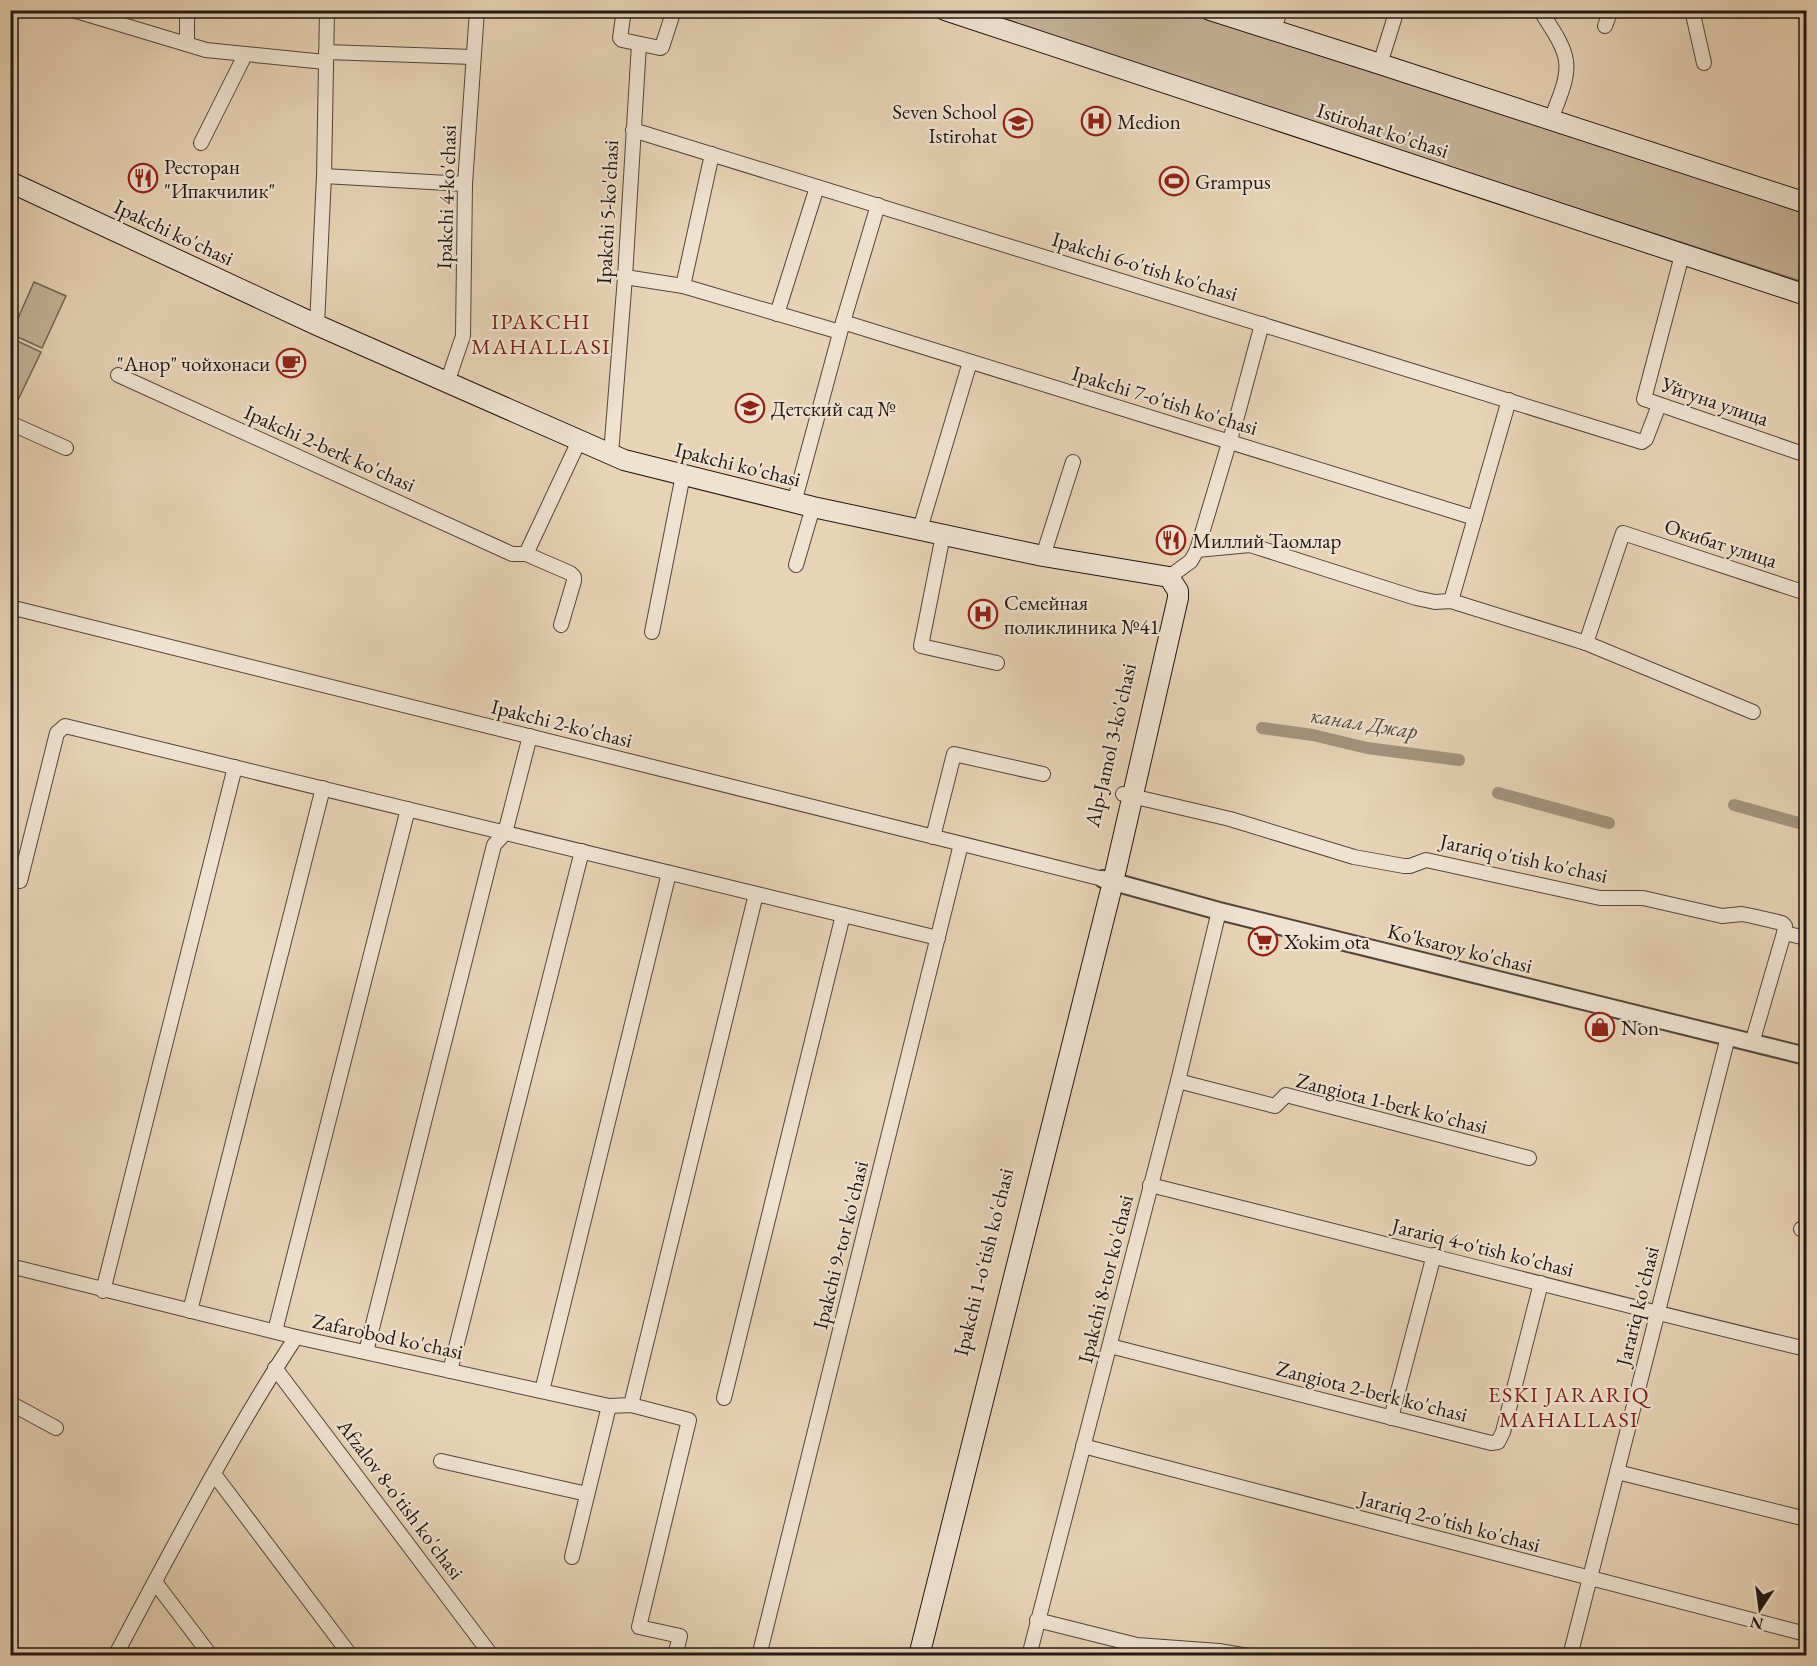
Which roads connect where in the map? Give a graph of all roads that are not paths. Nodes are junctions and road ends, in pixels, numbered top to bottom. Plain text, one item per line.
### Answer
1 (73, 10) edge
2 (188, 10) edge
3 (327, 10) edge
4 (477, 10) edge
5 (624, 10) edge
6 (674, 10) edge
7 (945, 10) edge
8 (1210, 10) edge
9 (1280, 10) edge
10 (1397, 10) edge
11 (1540, 10) edge
12 (1611, 10) edge
13 (1692, 10) edge
14 (1605, 26) dead end
15 (1274, 30) junction
16 (187, 44) junction
17 (639, 44) junction
18 (245, 55) junction
19 (326, 57) junction
20 (473, 57) junction
21 (1704, 63) dead end
22 (1380, 64) junction
23 (1551, 120) junction
24 (633, 130) junction
25 (201, 143) dead end
26 (712, 154) junction
27 (324, 176) junction
28 (10, 182) edge
29 (465, 184) junction
30 (817, 187) junction
31 (1806, 203) edge
32 (878, 206) junction
33 (1683, 255) junction
34 (625, 277) junction
35 (682, 286) junction
36 (1806, 295) edge
37 (777, 314) junction
38 (1262, 324) junction
39 (316, 325) junction
40 (842, 327) junction
41 (970, 362) junction
42 (118, 375) dead end
43 (447, 383) junction
44 (1509, 400) junction
45 (1659, 405) junction
46 (10, 423) edge
47 (579, 441) junction
48 (1229, 441) junction
49 (66, 448) dead end
50 (611, 454) junction
51 (1806, 455) edge
52 (1072, 462) dead end
53 (683, 475) junction
54 (803, 505) junction
55 (1475, 518) junction
56 (920, 530) junction
57 (943, 535) junction
58 (1197, 550) junction
59 (526, 554) junction
60 (1043, 556) junction
61 (796, 565) dead end
62 (1169, 577) junction
63 (1806, 592) edge
64 (1451, 601) junction
65 (10, 607) edge
66 (561, 625) dead end
67 (652, 632) dead end
68 (1586, 643) junction
69 (997, 663) dead end
70 (1753, 712) dead end
71 (530, 736) junction
72 (235, 766) junction
73 (1043, 774) dead end
74 (323, 788) junction
75 (1127, 796) junction
76 (408, 809) junction
77 (505, 833) junction
78 (933, 837) junction
79 (961, 844) junction
80 (582, 852) junction
81 (669, 873) junction
82 (1108, 880) junction
83 (20, 881) dead end
84 (756, 894) junction
85 (1220, 911) junction
86 (843, 915) junction
87 (1784, 933) junction
88 (938, 938) junction
89 (1806, 938) edge
90 (1728, 1037) junction
91 (1752, 1043) junction
92 (1806, 1056) edge
93 (1178, 1082) junction
94 (1529, 1158) dead end
95 (1150, 1185) junction
96 (1434, 1255) junction
97 (10, 1266) edge
98 (1541, 1283) junction
99 (103, 1291) junction
100 (190, 1311) junction
101 (1657, 1313) junction
102 (275, 1331) junction
103 (296, 1337) junction
104 (1110, 1346) junction
105 (1806, 1349) edge
106 (366, 1352) junction
107 (275, 1368) junction
108 (450, 1371) junction
109 (542, 1391) junction
110 (724, 1398) dead end
111 (10, 1403) edge
112 (631, 1405) junction
113 (609, 1407) junction
114 (1391, 1418) junction
115 (56, 1428) dead end
116 (1083, 1446) junction
117 (441, 1461) dead end
118 (1617, 1472) junction
119 (214, 1474) junction
120 (587, 1494) junction
121 (1806, 1519) edge
122 (572, 1557) dead end
123 (1589, 1578) junction
124 (155, 1582) junction
125 (1037, 1620) junction
126 (1806, 1634) edge
127 (115, 1656) edge
128 (211, 1656) edge
129 (351, 1656) edge
130 (492, 1656) edge
131 (675, 1656) edge
132 (759, 1656) edge
133 (909, 1656) edge
134 (920, 1656) edge
135 (1029, 1656) edge
136 (1248, 1656) edge
137 (1570, 1656) edge

1 - 16 street
2 - 16 street
3 - 19 street
4 - 20 street, Ipakchi 4-ko'chasi
5 - 17 street
6 - 17 street
7 - 33 main road, Istirohat ko'chasi
8 - 15 main road
9 - 15 street
10 - 22 street
11 - 23 street
12 - 14 street
13 - 21 street
15 - 22 main road
16 - 18 street
17 - 24 street, Ipakchi 5-ko'chasi
18 - 19 street
18 - 25 street
19 - 20 street
19 - 27 street
20 - 29 street, Ipakchi 4-ko'chasi
22 - 23 main road
23 - 31 main road
24 - 26 street, Ipakchi 6-o'tish ko'chasi
24 - 34 street, Ipakchi 5-ko'chasi
26 - 30 street, Ipakchi 6-o'tish ko'chasi
26 - 35 street
27 - 29 street
27 - 39 street
28 - 39 main road, Ipakchi ko'chasi
29 - 43 street, Ipakchi 4-ko'chasi
30 - 32 street, Ipakchi 6-o'tish ko'chasi
30 - 37 street
32 - 38 street, Ipakchi 6-o'tish ko'chasi
32 - 40 street
33 - 36 main road, Istirohat ko'chasi
33 - 45 street, Уйгуна улица
34 - 35 street, Ipakchi 7-o'tish ko'chasi
34 - 50 street, Ipakchi 5-ko'chasi
35 - 37 street, Ipakchi 7-o'tish ko'chasi
37 - 40 street, Ipakchi 7-o'tish ko'chasi
38 - 44 street, Ipakchi 6-o'tish ko'chasi
38 - 48 street
39 - 43 main road, Ipakchi ko'chasi
40 - 41 street, Ipakchi 7-o'tish ko'chasi
40 - 54 street
41 - 48 street, Ipakchi 7-o'tish ko'chasi
41 - 56 street
42 - 59 street, Ipakchi 2-berk ko'chasi
43 - 47 main road, Ipakchi ko'chasi
44 - 45 street, Ipakchi 6-o'tish ko'chasi
44 - 55 street
45 - 51 street, Уйгуна улица
46 - 49 street
47 - 50 main road, Ipakchi ko'chasi
47 - 59 street
48 - 55 street, Ipakchi 7-o'tish ko'chasi
48 - 58 street
50 - 53 main road, Ipakchi ko'chasi
52 - 60 street
53 - 54 main road, Ipakchi ko'chasi
53 - 67 street
54 - 56 main road, Ipakchi ko'chasi
54 - 61 street
55 - 64 street
56 - 57 main road, Ipakchi ko'chasi
57 - 60 main road, Ipakchi ko'chasi
57 - 69 street
58 - 62 street
58 - 64 street
59 - 66 street, Ipakchi 2-berk ko'chasi
60 - 62 main road, Ipakchi ko'chasi
62 - 75 main road, Alp-Jamol 3-ko'chasi
63 - 68 street, Окибат улица
64 - 68 street
65 - 71 street, Ipakchi 2-ko'chasi
68 - 70 street
71 - 77 street
71 - 78 street, Ipakchi 2-ko'chasi
72 - 74 street
72 - 83 street
72 - 99 street
73 - 78 street
74 - 76 street
74 - 100 street
75 - 82 main road, Alp-Jamol 3-ko'chasi
75 - 87 street, Jarariq o'tish ko'chasi
76 - 77 street
76 - 102 street
77 - 80 street
77 - 106 street
78 - 79 street, Ipakchi 2-ko'chasi
79 - 82 street, Ipakchi 2-ko'chasi
79 - 88 street, Ipakchi 9-tor ko'chasi
80 - 81 street
80 - 108 street
81 - 84 street
81 - 109 street
82 - 85 street, Ko'ksaroy ko'chasi
82 - 133 main road, Ipakchi 1-o'tish ko'chasi
82 - 134 main road, Ipakchi 1-o'tish ko'chasi
84 - 86 street
84 - 112 street
85 - 90 street, Ko'ksaroy ko'chasi
85 - 93 street, Ipakchi 8-tor ko'chasi
86 - 88 street
86 - 110 street
87 - 89 street, Jarariq o'tish ko'chasi
87 - 91 street
88 - 132 street, Ipakchi 9-tor ko'chasi
90 - 91 street, Ko'ksaroy ko'chasi
90 - 101 street, Jarariq ko'chasi
91 - 92 street, Ko'ksaroy ko'chasi
93 - 94 street, Zangiota 1-berk ko'chasi
93 - 95 street, Ipakchi 8-tor ko'chasi
95 - 96 street, Jarariq 4-o'tish ko'chasi
95 - 104 street, Ipakchi 8-tor ko'chasi
96 - 98 street, Jarariq 4-o'tish ko'chasi
96 - 114 street
97 - 99 street
98 - 101 street, Jarariq 4-o'tish ko'chasi
98 - 114 street, Zangiota 2-berk ko'chasi
99 - 100 street
100 - 102 street
101 - 105 street, Jarariq 4-o'tish ko'chasi
101 - 118 street, Jarariq ko'chasi
102 - 103 street
103 - 106 street, Zafarobod ko'chasi
103 - 107 street, Zafarobod ko'chasi
104 - 114 street, Zangiota 2-berk ko'chasi
104 - 116 street, Ipakchi 8-tor ko'chasi
106 - 108 street, Zafarobod ko'chasi
107 - 119 street, Zafarobod ko'chasi
107 - 130 street, Afzalov 8-o'tish ko'chasi
108 - 109 street, Zafarobod ko'chasi
109 - 113 street, Zafarobod ko'chasi
111 - 115 street
112 - 113 street, Zafarobod ko'chasi
112 - 131 street, Zafarobod ko'chasi
113 - 120 street
116 - 123 street, Jarariq 2-o'tish ko'chasi
116 - 125 street, Ipakchi 8-tor ko'chasi
117 - 120 street
118 - 121 street
118 - 123 street, Jarariq ko'chasi
119 - 124 street, Zafarobod ko'chasi
119 - 129 street
120 - 122 street
123 - 126 street, Jarariq 2-o'tish ko'chasi
123 - 137 street, Jarariq ko'chasi
124 - 127 street, Zafarobod ko'chasi
124 - 128 street
125 - 135 street, Ipakchi 8-tor ko'chasi
125 - 136 street

